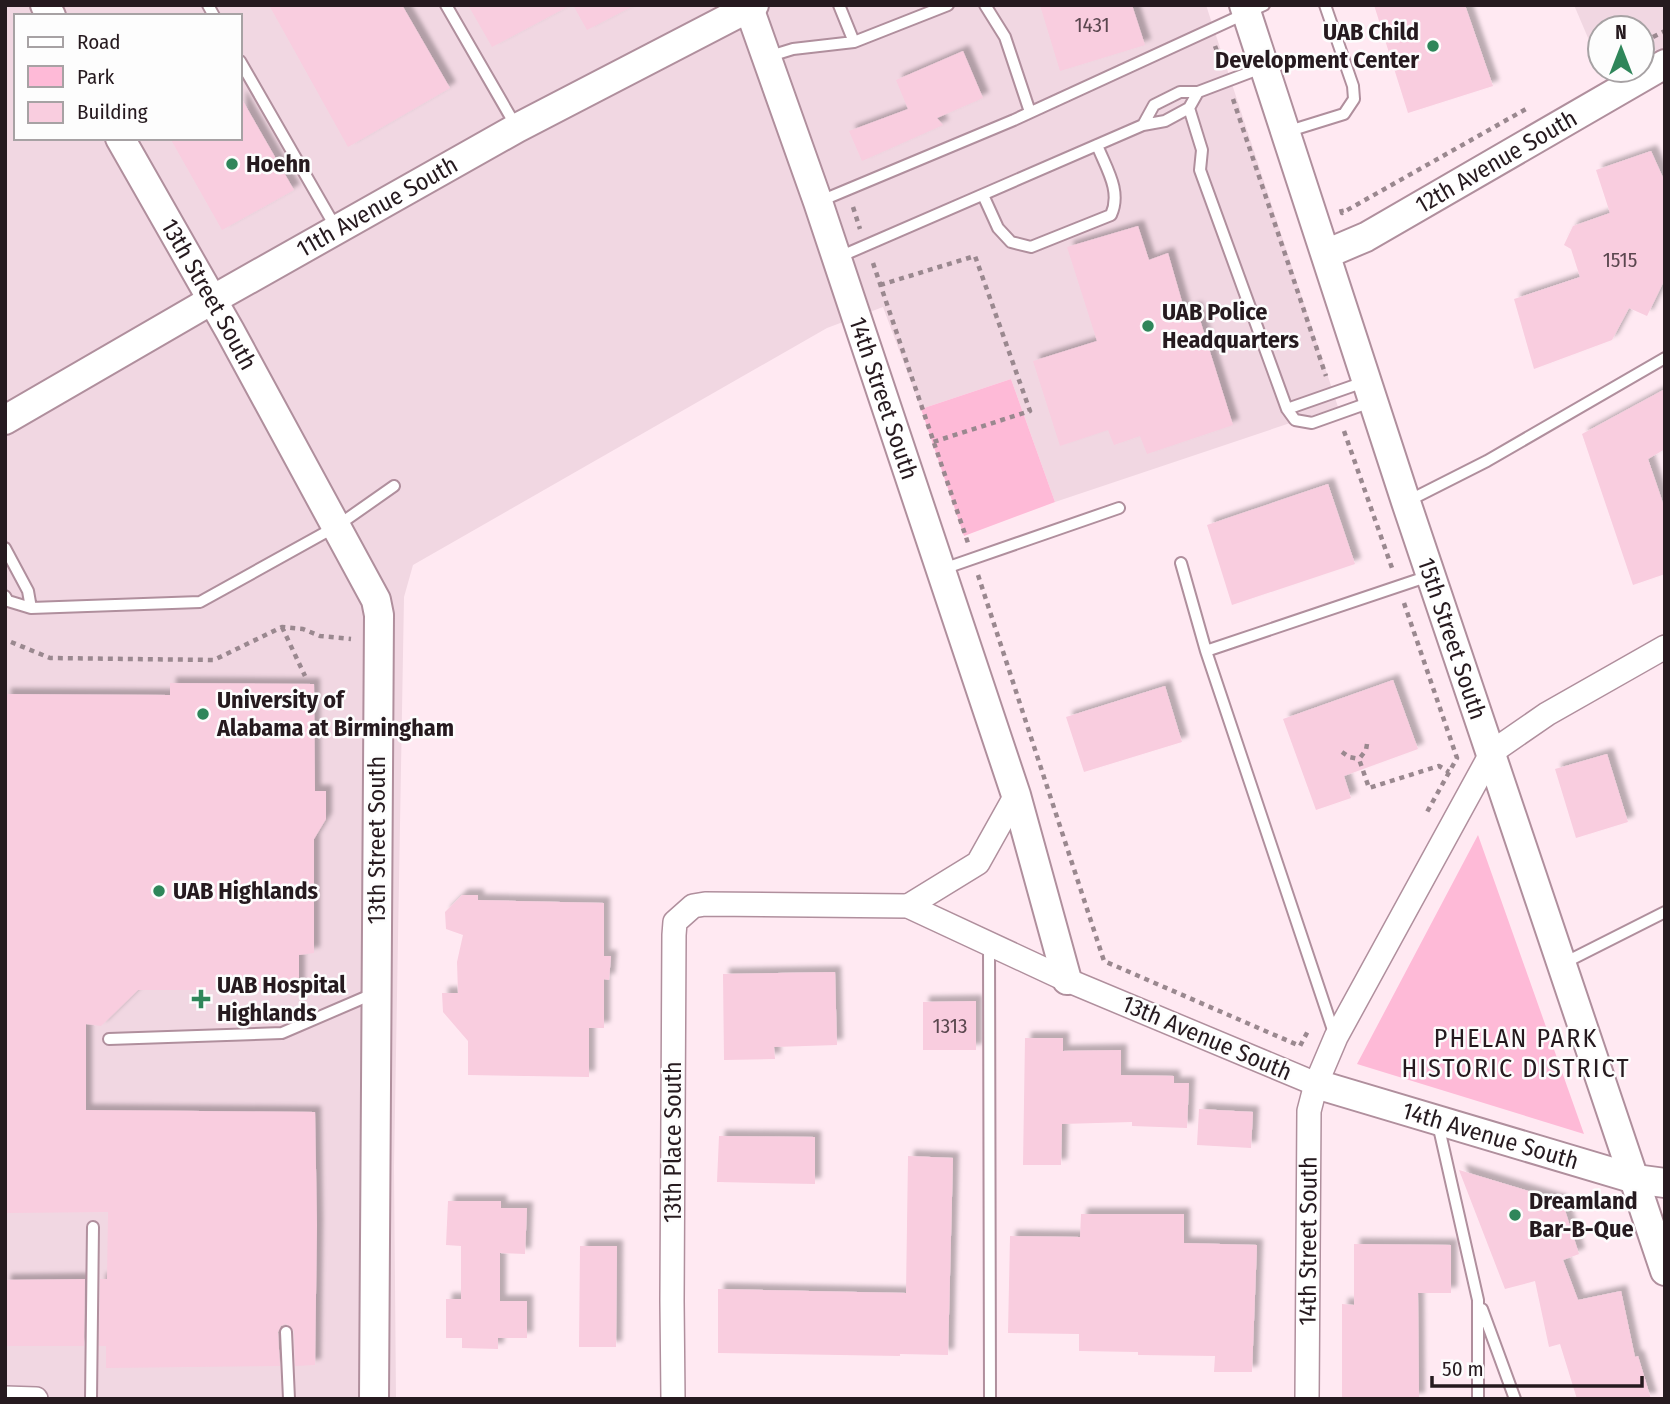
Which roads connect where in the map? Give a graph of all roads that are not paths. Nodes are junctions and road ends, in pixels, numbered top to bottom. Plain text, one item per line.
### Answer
1 (446, 5) edge
2 (839, 5) edge
3 (947, 5) edge
4 (985, 5) edge
5 (1325, 5) edge
6 (750, 6) edge
7 (1252, 8) edge
8 (854, 42) junction
9 (767, 57) junction
10 (242, 64) edge
11 (1665, 64) edge
12 (1264, 66) junction
13 (1198, 92) junction
14 (1189, 108) junction
15 (1030, 112) junction
16 (1143, 125) junction
17 (517, 128) junction
18 (1286, 132) junction
19 (121, 140) edge
20 (1097, 145) junction
21 (983, 195) junction
22 (818, 202) junction
23 (338, 231) junction
24 (1326, 254) junction
25 (836, 258) junction
26 (212, 300) junction
27 (1665, 358) edge
28 (1370, 391) junction
29 (1287, 409) junction
30 (5, 420) edge
31 (394, 486) dead end
32 (1406, 502) junction
33 (1119, 508) dead end
34 (337, 526) junction
35 (5, 548) edge
36 (1181, 562) dead end
37 (940, 570) junction
38 (1432, 576) junction
39 (5, 596) edge
40 (31, 608) junction
41 (1665, 646) edge
42 (1206, 651) junction
43 (1492, 752) junction
44 (1016, 795) junction
45 (705, 905) joint
46 (908, 906) junction
47 (1665, 912) edge
48 (989, 943) junction
49 (1561, 964) junction
50 (1067, 980) junction
51 (376, 992) junction
52 (1336, 1037) junction
53 (109, 1039) dead end
54 (1316, 1084) junction
55 (1438, 1122) junction
56 (1635, 1179) junction
57 (1665, 1183) edge
58 (93, 1227) dead end
59 (1665, 1271) edge
60 (1478, 1300) junction
61 (286, 1332) dead end
62 (5, 1398) edge
63 (36, 1399) edge
64 (91, 1399) edge
65 (289, 1399) edge
66 (374, 1399) edge
67 (673, 1399) edge
68 (990, 1399) edge
69 (1307, 1399) edge
70 (1478, 1399) edge
71 (1515, 1399) edge

1 - 17 lane
2 - 8 lane
3 - 8 lane
4 - 15 lane
5 - 18 lane
6 - 9 street, 14th Street South
6 - 17 street, 11th Avenue South
7 - 12 street, 15th Street South
7 - 15 lane
8 - 9 lane
9 - 22 street, 14th Street South
10 - 23 lane
11 - 24 street, 12th Avenue South
12 - 13 lane
12 - 18 street, 15th Street South
13 - 14 lane
13 - 16 lane
14 - 16 lane
14 - 29 lane
15 - 22 lane
16 - 20 lane
17 - 23 street, 11th Avenue South
18 - 24 street, 15th Street South
19 - 26 street, 13th Street South
20 - 21 lane
20 - 21 lane
21 - 25 lane
22 - 25 street, 14th Street South
23 - 26 street, 11th Avenue South
24 - 28 street, 15th Street South
25 - 37 street, 14th Street South
26 - 30 street, 11th Avenue South
26 - 34 street, 13th Street South
27 - 32 lane
28 - 29 lane
28 - 29 lane
28 - 32 street, 15th Street South
31 - 34 lane
32 - 38 street, 15th Street South
33 - 37 lane
34 - 40 lane
34 - 51 street, 13th Street South
35 - 40 lane
36 - 42 lane
37 - 44 street, 14th Street South
38 - 42 lane
38 - 43 street, 15th Street South
39 - 40 lane
41 - 43 street, 13th Avenue South
42 - 52 lane
43 - 49 street, 15th Street South
43 - 52 street, 13th Avenue South
44 - 46 street
44 - 50 street, 14th Street South
45 - 46 street, 13th Avenue South
45 - 67 street, 13th Place South
46 - 48 street, 13th Avenue South
47 - 49 lane
48 - 50 street, 13th Avenue South
48 - 68 lane
49 - 56 street, 15th Street South
50 - 54 street, 13th Avenue South
51 - 53 lane
51 - 66 street, 13th Street South
52 - 54 street, 13th Avenue South
54 - 55 street, 14th Avenue South
54 - 69 street, 14th Street South
55 - 56 street, 14th Avenue South
55 - 60 lane
56 - 57 street, 14th Avenue South
56 - 59 street, 15th Street South
58 - 64 lane
60 - 70 lane
60 - 71 lane
61 - 65 lane
62 - 63 street

